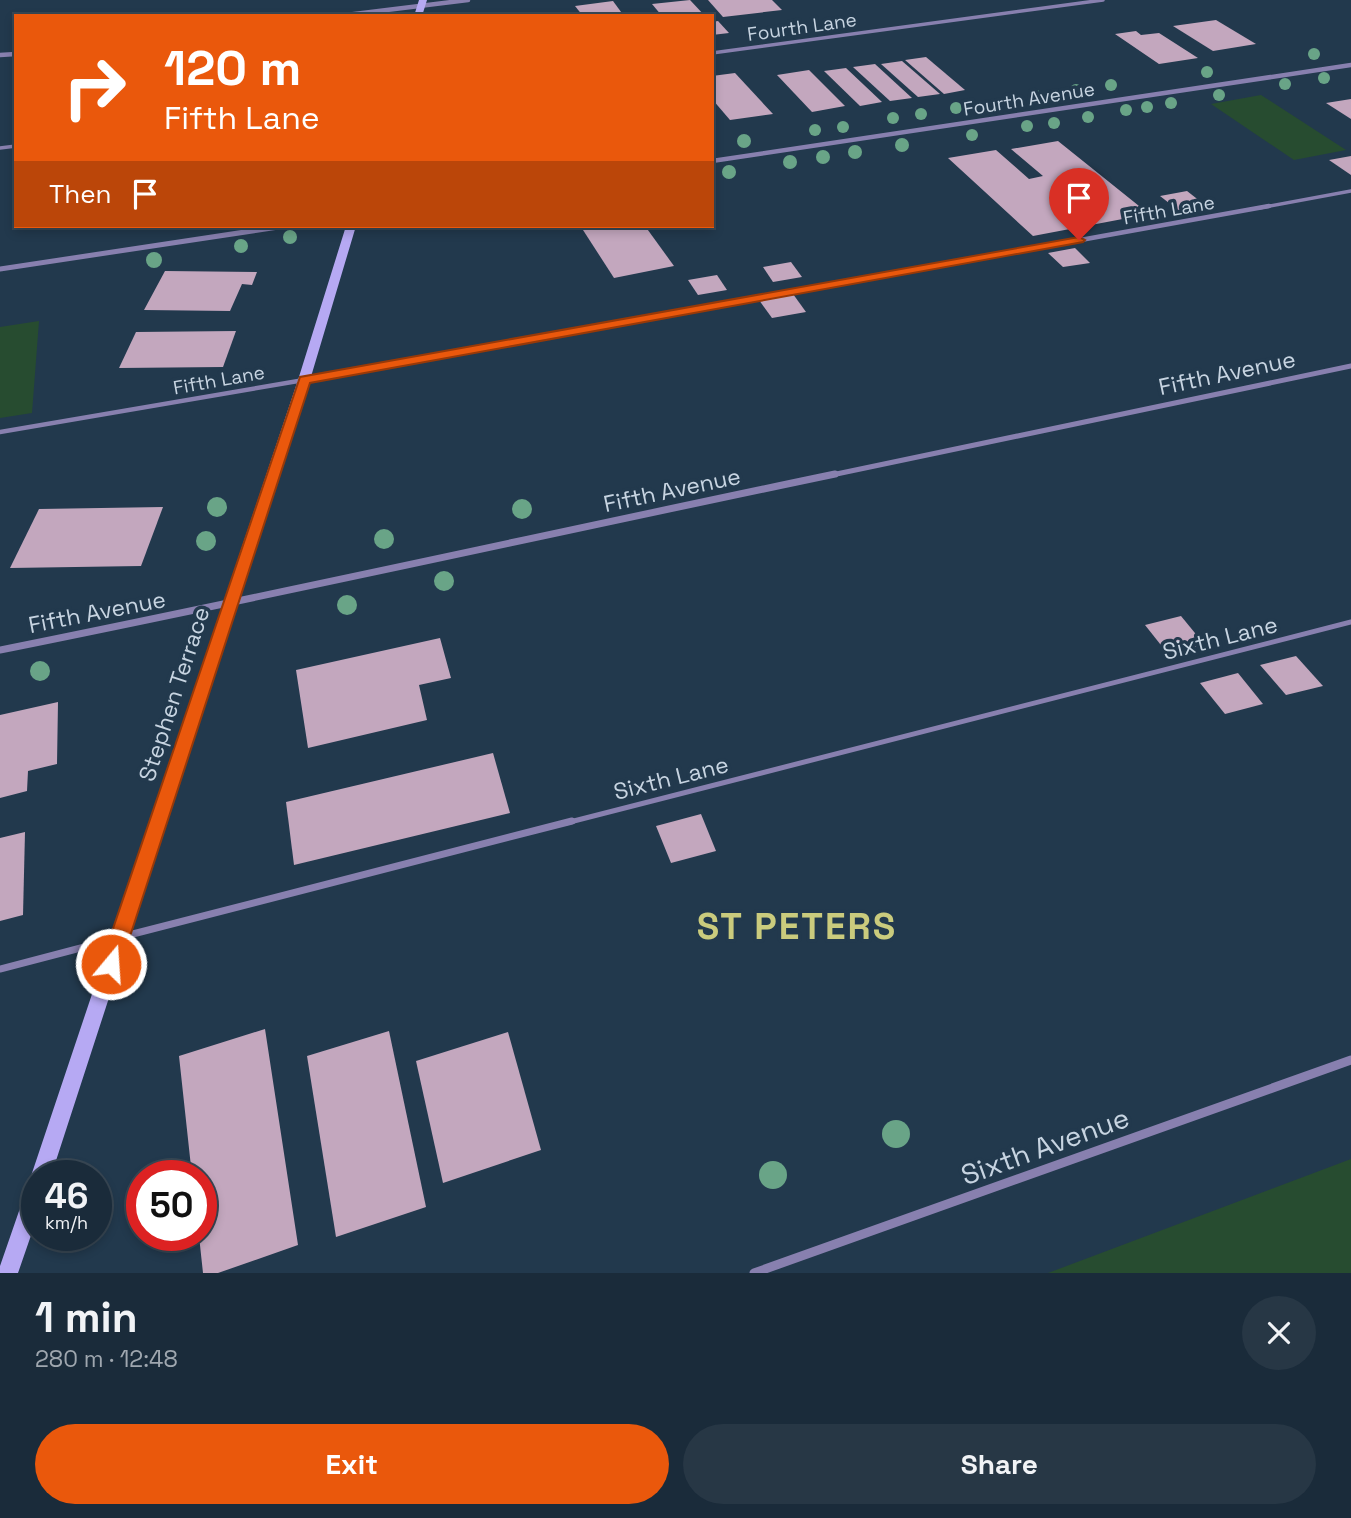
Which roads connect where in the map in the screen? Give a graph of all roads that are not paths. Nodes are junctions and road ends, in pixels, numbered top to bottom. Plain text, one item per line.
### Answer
1 (468, 0) edge
2 (1103, 0) edge
3 (422, 3) edge
4 (351, 14) edge
5 (714, 53) edge
6 (1351, 65) edge
7 (714, 162) edge
8 (1351, 191) edge
9 (272, 228) edge
10 (350, 228) edge
11 (0, 269) edge
12 (1351, 366) edge
13 (304, 380) junction
14 (0, 432) edge
15 (229, 604) junction
16 (1351, 622) edge
17 (0, 650) edge
18 (120, 938) junction
19 (0, 969) edge
20 (1351, 1060) edge
21 (46, 1160) edge
22 (21, 1235) edge
23 (8, 1273) edge
24 (754, 1273) edge

1 - 3 street
2 - 5 lane, Fourth Lane
3 - 4 street
6 - 7 street, Fourth Avenue
8 - 13 lane, Fifth Lane
9 - 11 street
10 - 13 main road, Stephen Terrace
12 - 15 street, Fifth Avenue
13 - 14 lane, Fifth Lane
13 - 15 main road, Stephen Terrace
15 - 17 street, Fifth Avenue
15 - 18 main road, Stephen Terrace
16 - 18 lane, Sixth Lane
18 - 19 lane, Sixth Lane
18 - 21 main road, Stephen Terrace
20 - 24 street, Sixth Avenue
22 - 23 main road

